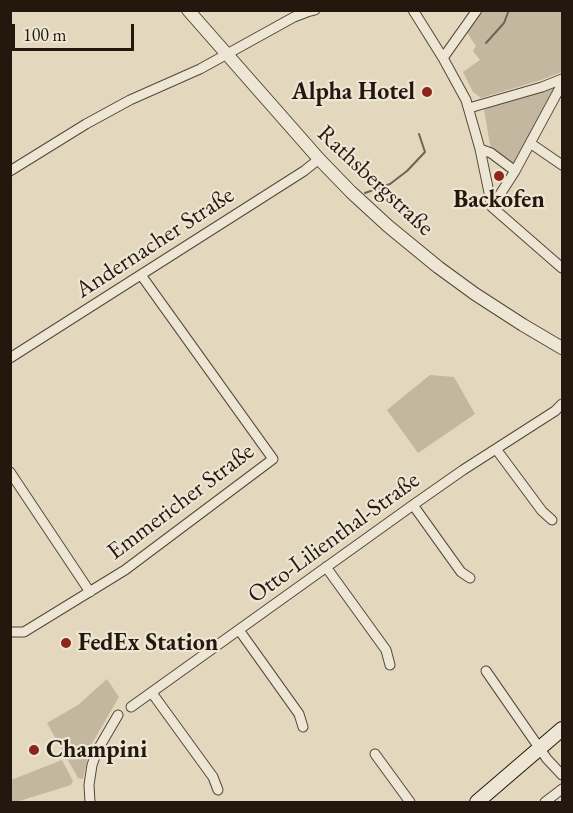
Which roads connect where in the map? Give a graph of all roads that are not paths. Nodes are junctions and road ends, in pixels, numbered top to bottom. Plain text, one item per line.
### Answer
1 (188, 10) edge
2 (315, 10) edge
3 (413, 10) edge
4 (477, 10) edge
5 (225, 54) junction
6 (442, 58) junction
7 (562, 79) edge
8 (562, 84) edge
9 (469, 108) junction
10 (530, 143) junction
11 (480, 149) junction
12 (319, 159) junction
13 (562, 165) edge
14 (10, 171) edge
15 (515, 171) junction
16 (492, 207) junction
17 (562, 268) edge
18 (141, 275) junction
19 (562, 348) edge
20 (10, 358) edge
21 (562, 404) edge
22 (496, 449) junction
23 (10, 472) edge
24 (413, 505) junction
25 (552, 520) dead end
26 (326, 567) junction
27 (470, 578) dead end
28 (90, 592) junction
29 (239, 630) junction
30 (10, 632) edge
31 (390, 665) dead end
32 (486, 671) dead end
33 (152, 693) junction
34 (131, 707) dead end
35 (118, 715) dead end
36 (303, 727) dead end
37 (562, 729) edge
38 (540, 748) junction
39 (375, 753) dead end
40 (562, 775) edge
41 (562, 789) edge
42 (218, 790) dead end
43 (90, 802) edge
44 (410, 802) edge
45 (477, 802) edge
46 (545, 802) edge

1 - 5 street, Rathsbergstraße
2 - 5 street
3 - 6 street
4 - 6 street
5 - 12 street, Rathsbergstraße
5 - 14 street
6 - 9 street
7 - 9 street
8 - 10 street
9 - 11 street
10 - 13 street
10 - 15 street
11 - 15 street
11 - 16 street
12 - 18 street, Andernacher Straße
12 - 19 street, Rathsbergstraße
15 - 16 street
16 - 17 street
18 - 20 street, Andernacher Straße
18 - 28 street, Emmericher Straße
21 - 22 street, Otto-Lilienthal-Straße
22 - 24 street, Otto-Lilienthal-Straße
22 - 25 street
23 - 28 street
24 - 26 street, Otto-Lilienthal-Straße
24 - 27 street
26 - 29 street, Otto-Lilienthal-Straße
26 - 31 street
28 - 30 street, Emmericher Straße
29 - 33 street, Otto-Lilienthal-Straße
29 - 36 street
32 - 38 street
33 - 34 street, Otto-Lilienthal-Straße
33 - 42 street
35 - 43 street
37 - 38 main road
38 - 40 street
38 - 45 main road
39 - 44 street
41 - 46 street

